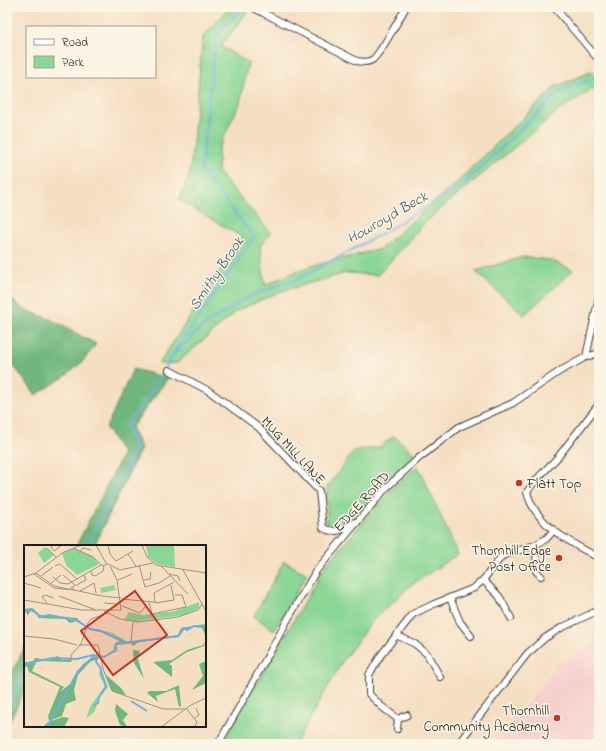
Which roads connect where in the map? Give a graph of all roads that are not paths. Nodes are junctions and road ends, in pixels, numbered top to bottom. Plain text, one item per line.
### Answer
1 (252, 7) edge
2 (406, 7) edge
3 (554, 7) edge
4 (599, 60) edge
5 (599, 297) edge
6 (599, 353) edge
7 (586, 357) junction
8 (169, 370) dead end
9 (599, 404) edge
10 (359, 521) junction
11 (554, 530) junction
12 (535, 545) junction
13 (599, 558) edge
14 (541, 576) dead end
15 (483, 580) junction
16 (450, 598) junction
17 (599, 610) edge
18 (511, 618) dead end
19 (396, 635) junction
20 (471, 636) dead end
21 (440, 677) dead end
22 (407, 715) dead end
23 (398, 718) junction
24 (397, 729) dead end
25 (218, 744) edge
26 (458, 744) edge

1 - 2 street
3 - 4 street
5 - 7 street
6 - 7 street, EDGE ROAD
7 - 10 street, EDGE ROAD
8 - 10 street, MUG MILL LANE
9 - 11 street
10 - 25 street, EDGE ROAD
11 - 12 street
11 - 13 street
12 - 14 street
12 - 15 street
15 - 16 street
15 - 18 street
16 - 19 street
16 - 20 street
17 - 26 street
19 - 21 street
19 - 23 street
22 - 23 street
23 - 24 street

